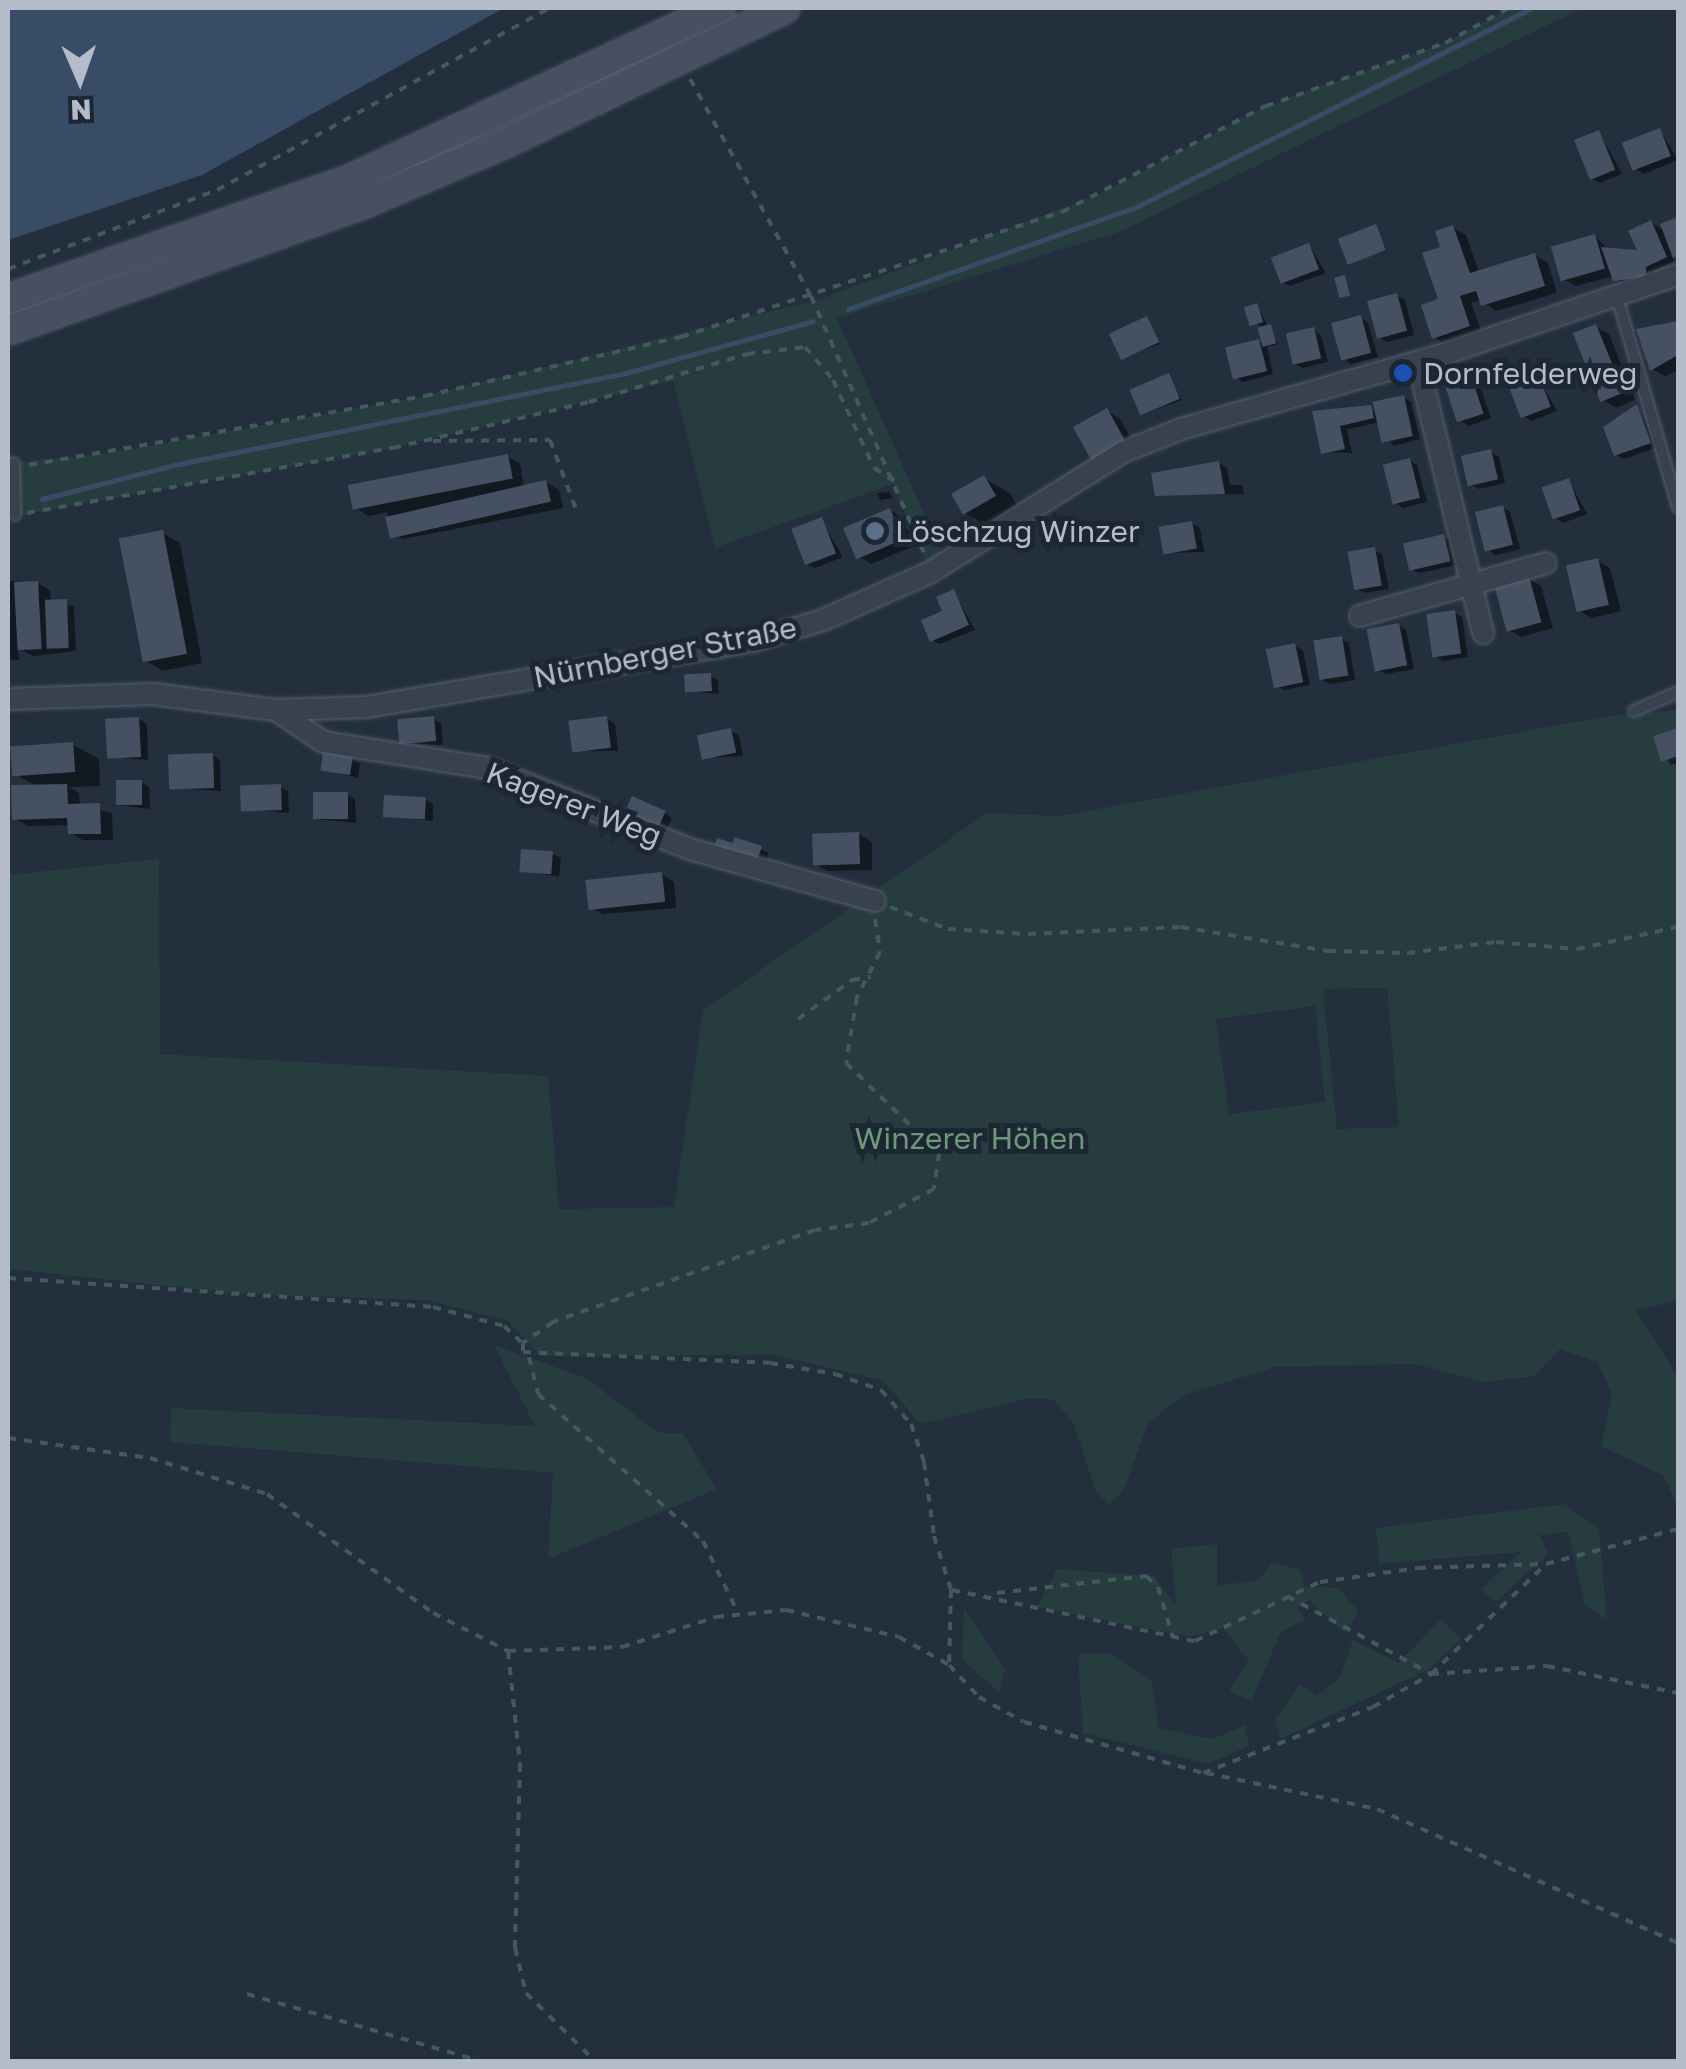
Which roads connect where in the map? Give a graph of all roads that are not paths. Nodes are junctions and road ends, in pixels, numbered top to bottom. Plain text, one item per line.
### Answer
1 (720, 8) edge
2 (785, 8) edge
3 (1678, 275) edge
4 (1618, 297) junction
5 (8, 299) edge
6 (8, 330) edge
7 (1418, 362) junction
8 (11, 463) edge
9 (1678, 507) edge
10 (15, 515) road end
11 (1546, 563) dead end
12 (1469, 581) junction
13 (1360, 616) dead end
14 (1483, 633) dead end
15 (1678, 692) edge
16 (8, 699) edge
17 (276, 710) junction
18 (1634, 711) dead end
19 (875, 902) road end

1 - 5 main road
2 - 6 main road
3 - 4 street, Nürnberger Straße
4 - 7 street, Nürnberger Straße
4 - 9 lane
7 - 12 street
7 - 17 street, Nürnberger Straße
8 - 10 lane
11 - 12 street
12 - 13 street
12 - 14 street
15 - 18 lane
16 - 17 street, Nürnberger Straße
17 - 19 street, Kagerer Weg

